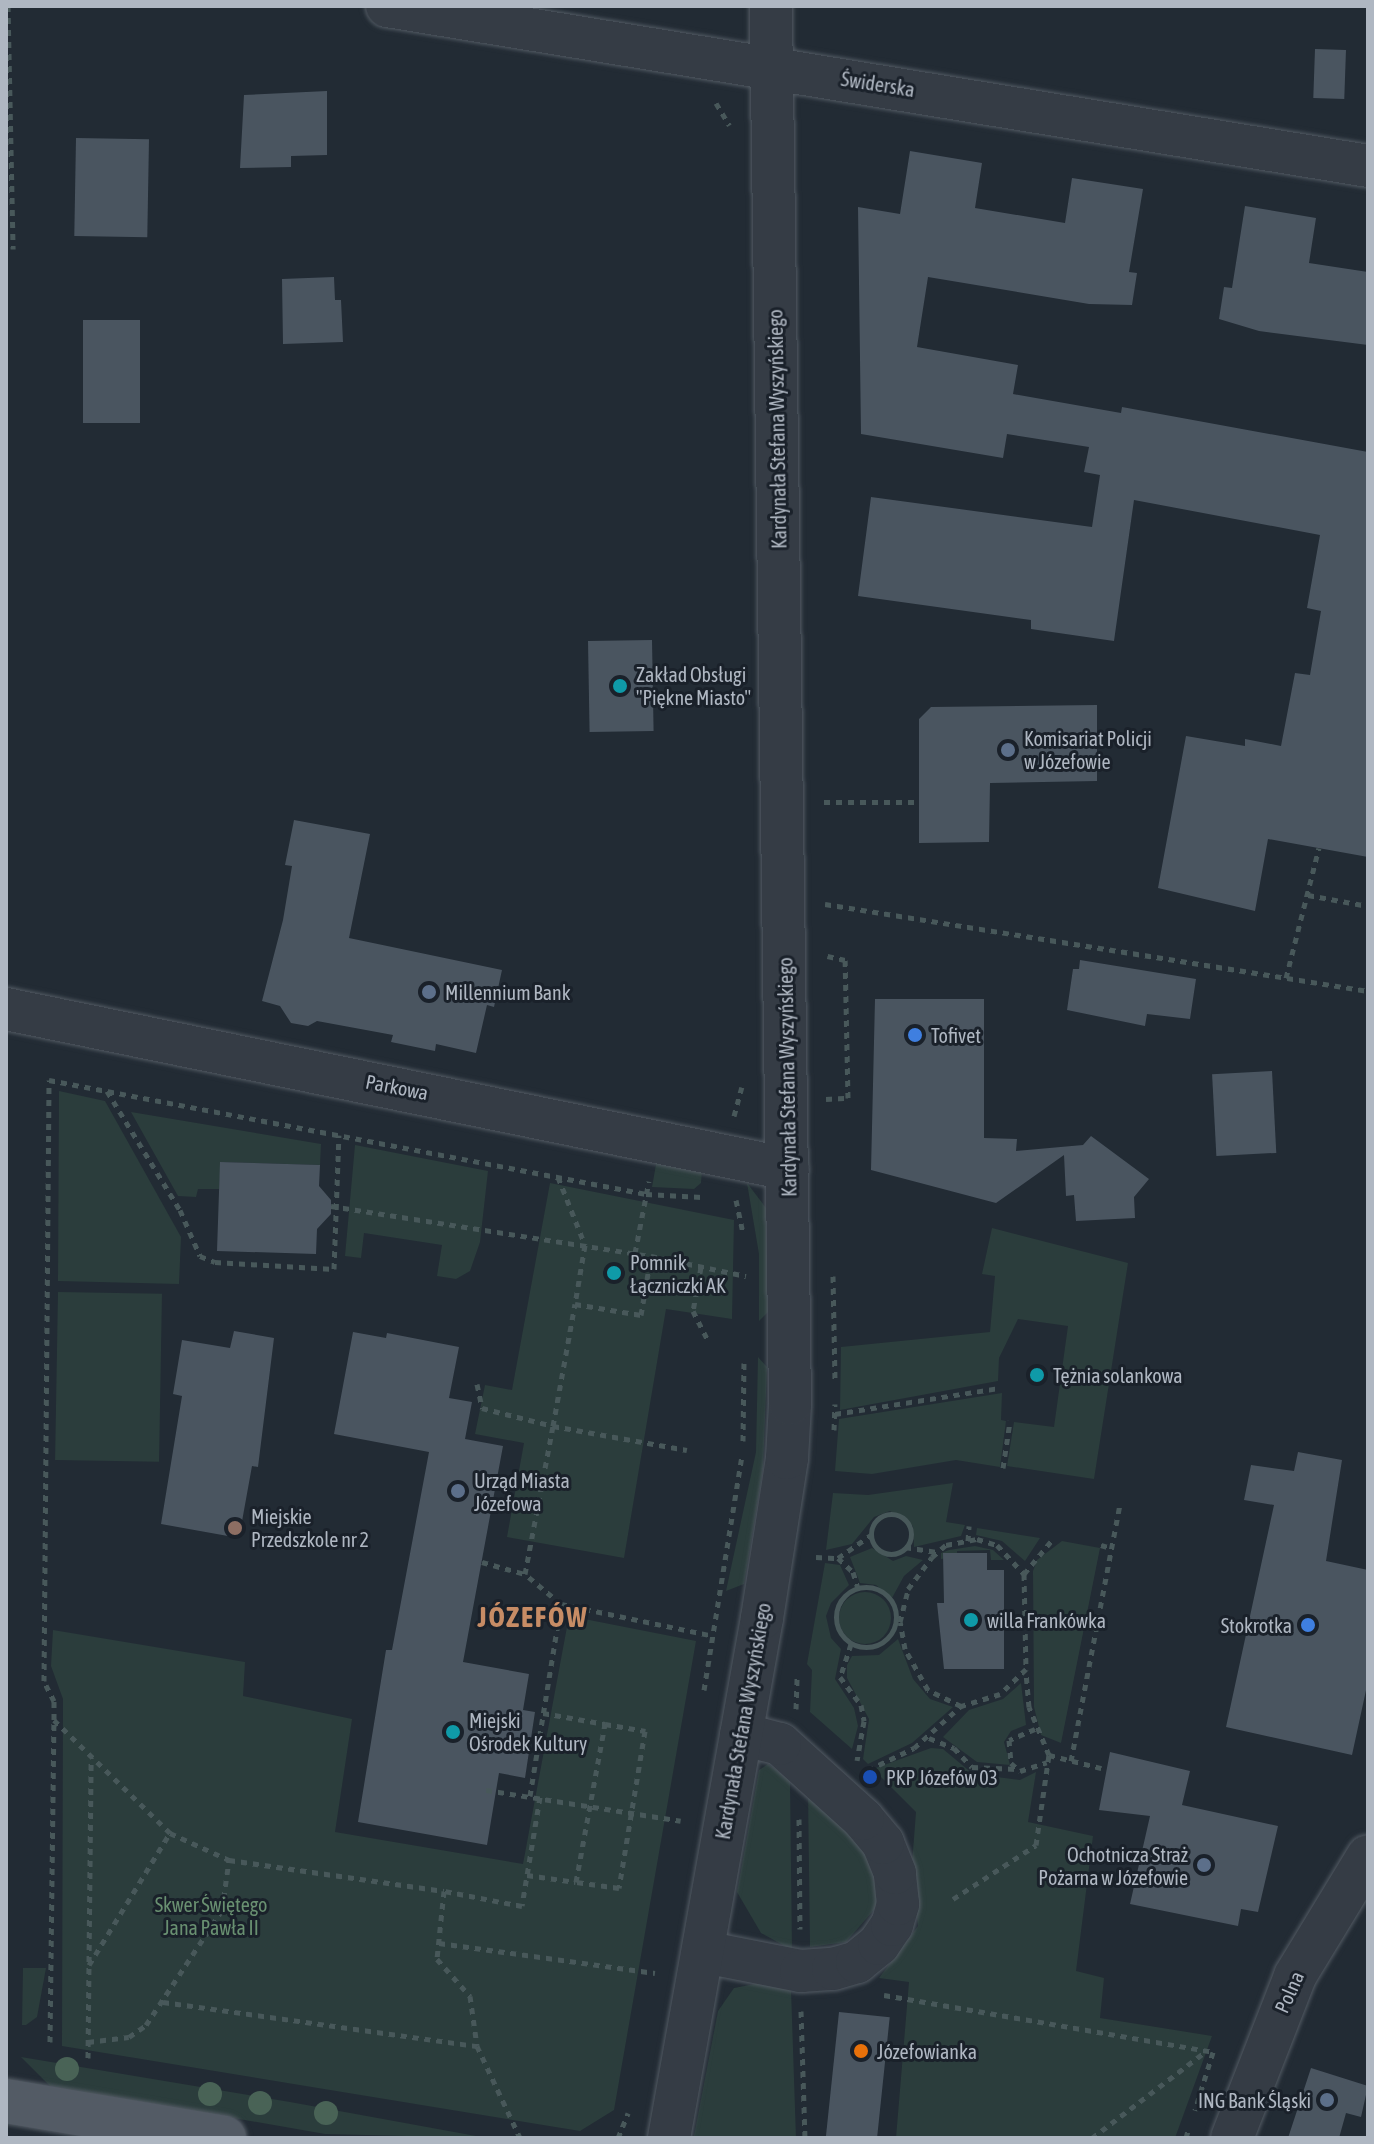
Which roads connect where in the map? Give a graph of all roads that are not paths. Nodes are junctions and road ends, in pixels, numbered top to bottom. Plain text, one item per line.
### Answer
1 (387, 6) edge
2 (771, 6) edge
3 (772, 68) junction
4 (1368, 166) edge
5 (6, 1009) edge
6 (788, 1169) junction
7 (741, 1734) junction
8 (1368, 1856) edge
9 (704, 1952) junction
10 (6, 2101) edge
11 (224, 2138) edge
12 (669, 2138) edge
13 (1232, 2138) edge

1 - 3 street, Świderska
2 - 3 street, Kardynała Stefana Wyszyńskiego
3 - 4 street, Świderska
3 - 6 street, Kardynała Stefana Wyszyńskiego
5 - 6 street, Parkowa
6 - 7 street, Kardynała Stefana Wyszyńskiego
7 - 9 street, Kardynała Stefana Wyszyńskiego
7 - 9 street
8 - 13 street, Polna
9 - 12 street, Kardynała Stefana Wyszyńskiego
10 - 11 main road

